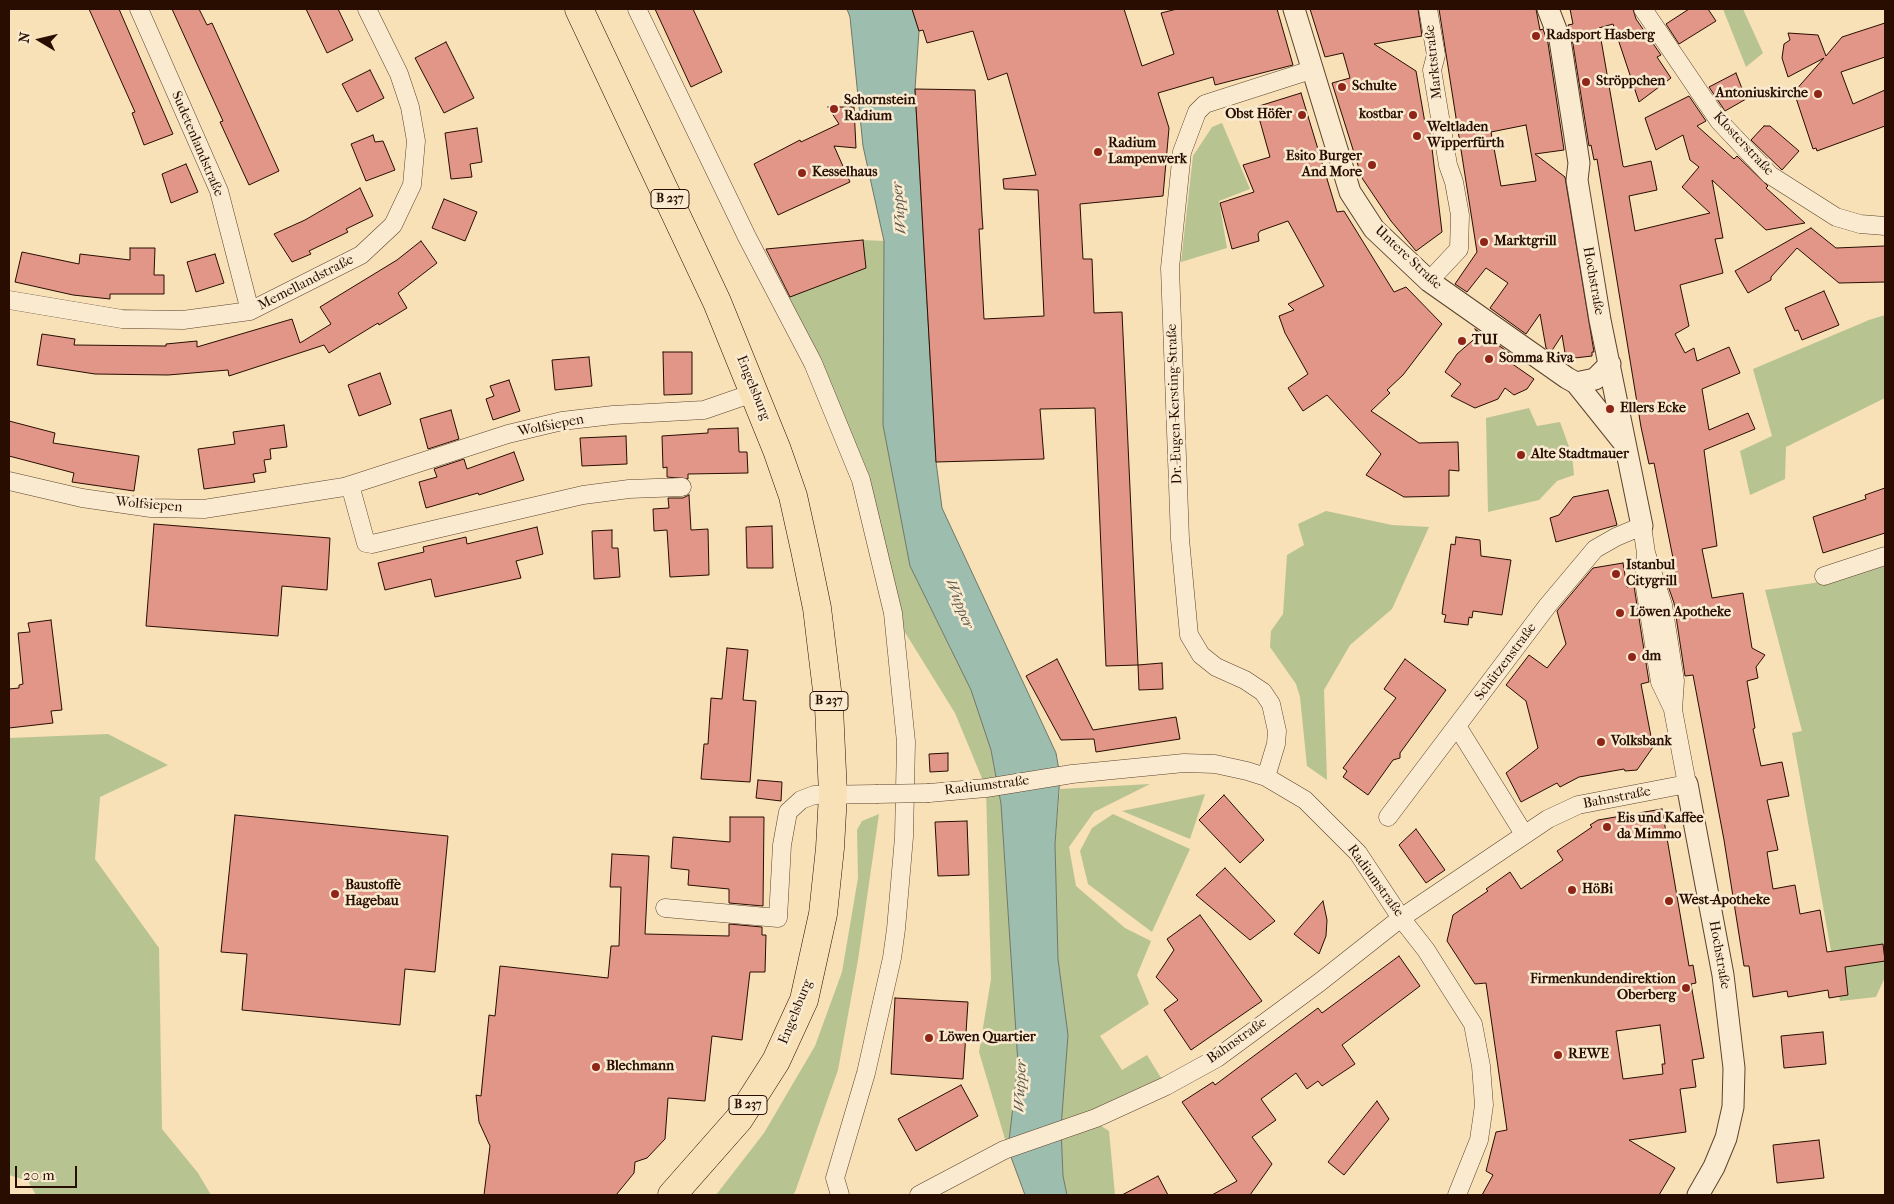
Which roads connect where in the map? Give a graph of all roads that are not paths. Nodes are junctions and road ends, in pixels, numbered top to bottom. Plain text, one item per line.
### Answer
1 (139, 9) edge
2 (367, 9) edge
3 (579, 9) edge
4 (636, 9) edge
5 (1294, 9) edge
6 (1428, 9) edge
7 (1548, 9) edge
8 (1643, 9) edge
9 (1311, 70) junction
10 (1885, 226) edge
11 (1428, 281) junction
12 (9, 300) edge
13 (250, 311) junction
14 (1610, 364) junction
15 (1576, 382) junction
16 (756, 392) junction
17 (1627, 447) junction
18 (9, 481) edge
19 (350, 485) junction
20 (682, 487) dead end
21 (1642, 526) junction
22 (1885, 556) edge
23 (1824, 576) dead end
24 (1457, 726) junction
25 (1266, 777) junction
26 (1687, 784) junction
27 (833, 794) junction
28 (1388, 818) dead end
29 (1524, 834) junction
30 (665, 908) dead end
31 (1402, 918) junction
32 (672, 1195) edge
33 (840, 1195) edge
34 (919, 1195) edge
35 (1457, 1195) edge
36 (1698, 1195) edge

1 - 13 street, Sudetenlandstraße
2 - 13 street, Memellandstraße
3 - 16 main road, Engelsburg / B 237
4 - 33 street
5 - 9 street, Untere Straße
6 - 11 street, Marktstraße
7 - 14 street, Hochstraße
8 - 10 street, Klosterstraße
9 - 11 street, Untere Straße
9 - 25 street, Dr.-Eugen-Kersting-Straße
11 - 15 street, Untere Straße
12 - 13 street, Memellandstraße
14 - 15 street
14 - 17 street, Hochstraße
15 - 17 street
16 - 19 street, Wolfsiepen
16 - 27 main road, Engelsburg / B 237
17 - 21 street, Hochstraße
18 - 19 street, Wolfsiepen
19 - 20 street
21 - 24 street, Schützenstraße
21 - 26 street, Hochstraße
22 - 23 street
24 - 28 street, Schützenstraße
24 - 29 street
25 - 27 street, Radiumstraße, bridge
25 - 31 street, Radiumstraße
26 - 29 street, Bahnstraße
26 - 36 street, Hochstraße
27 - 30 street
27 - 32 main road, Engelsburg / B 237
29 - 31 street, Bahnstraße
31 - 34 street, Bahnstraße
31 - 35 street, Radiumstraße

